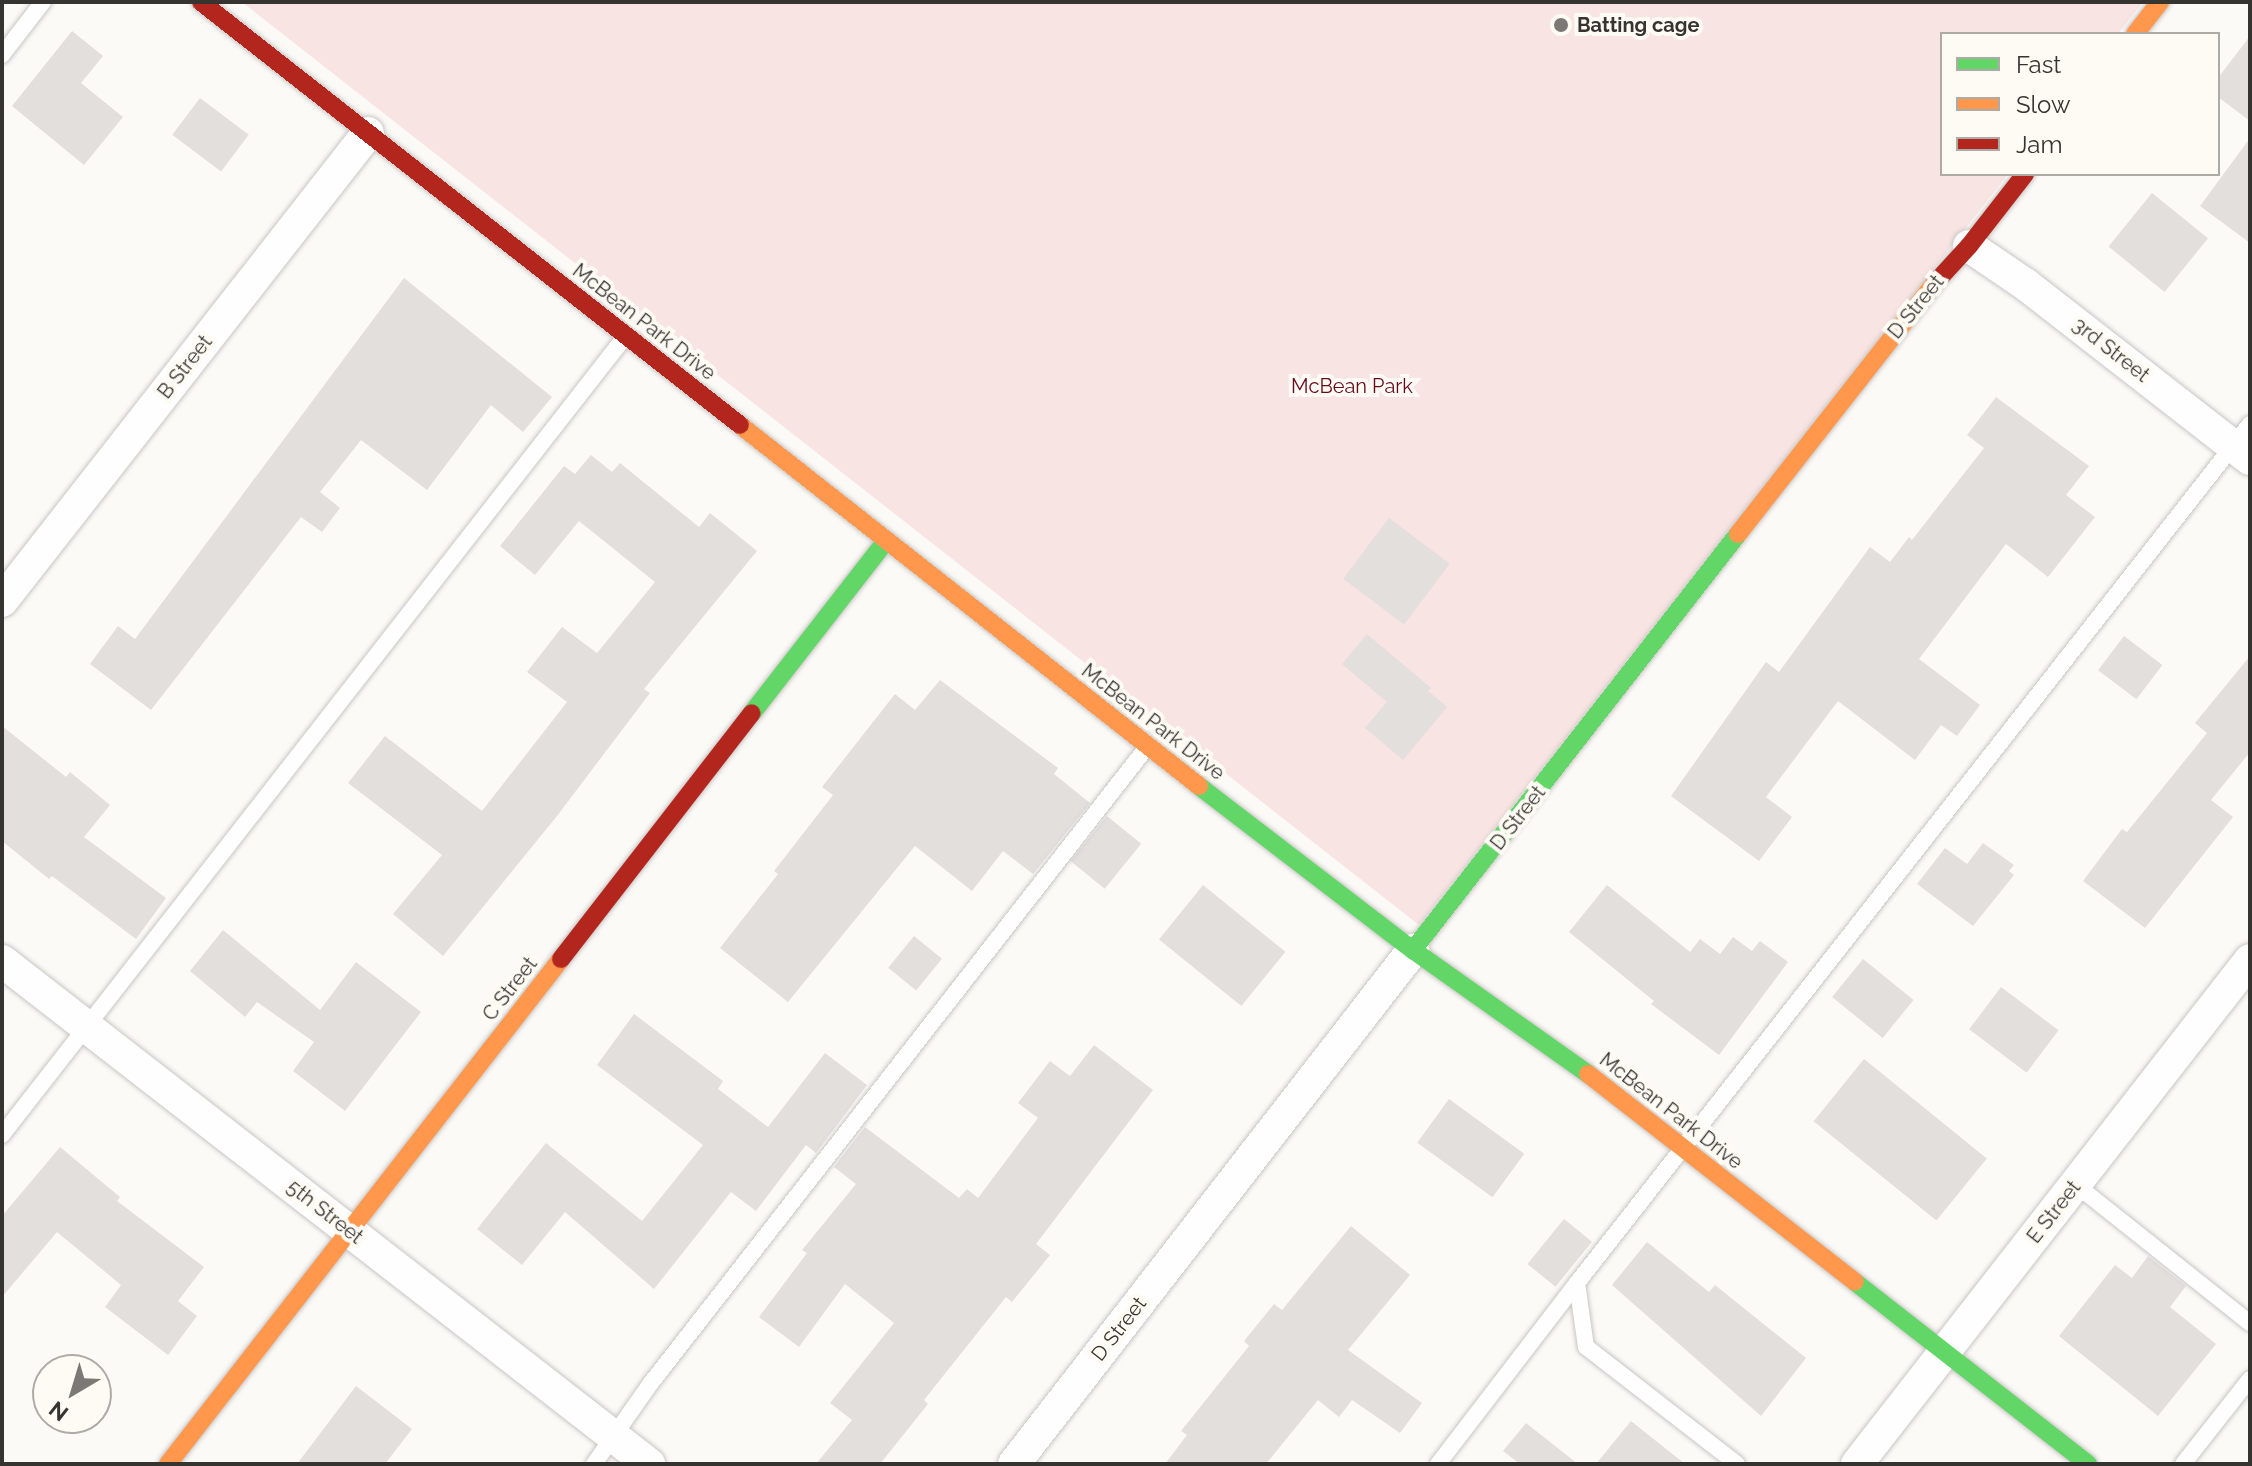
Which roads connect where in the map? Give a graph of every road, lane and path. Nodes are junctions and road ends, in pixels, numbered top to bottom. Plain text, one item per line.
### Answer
1 (43, 2) edge
2 (201, 2) edge
3 (2160, 2) edge
4 (2137, 32) edge
5 (2, 55) edge
6 (368, 133) junction
7 (2023, 176) edge
8 (1969, 246) junction
9 (626, 335) junction
10 (2245, 443) edge
11 (886, 541) junction
12 (2, 601) edge
13 (1148, 746) junction
14 (1413, 950) junction
15 (2250, 960) edge
16 (2, 961) edge
17 (87, 1027) junction
18 (2, 1135) edge
19 (1684, 1149) junction
20 (2075, 1184) junction
21 (349, 1231) junction
22 (1577, 1283) junction
23 (2250, 1323) edge
24 (1945, 1352) junction
25 (2250, 1379) edge
26 (613, 1436) junction
27 (168, 1464) edge
28 (594, 1464) edge
29 (649, 1464) edge
30 (1014, 1464) edge
31 (1438, 1464) edge
32 (1737, 1464) edge
33 (1857, 1464) edge
34 (2088, 1464) edge
35 (2183, 1464) edge

1 - 5 lane
2 - 6 main road, McBean Park Drive
3 - 4 main road
6 - 9 main road, McBean Park Drive
6 - 12 street, B Street
7 - 8 main road, D Street
8 - 10 street, 3rd Street
8 - 14 main road, D Street
9 - 11 main road, McBean Park Drive
9 - 17 lane
10 - 19 lane
11 - 13 main road, McBean Park Drive
11 - 21 main road, C Street
13 - 14 main road, McBean Park Drive
13 - 26 lane
14 - 19 main road, McBean Park Drive
14 - 30 street, D Street
15 - 20 street, E Street
16 - 17 street, 5th Street
17 - 18 lane
17 - 21 street, 5th Street
19 - 22 lane
19 - 24 main road, McBean Park Drive
20 - 23 lane
20 - 24 street, E Street
21 - 26 street, 5th Street
21 - 27 main road, C Street
22 - 31 lane
22 - 32 lane
24 - 33 street, E Street
24 - 34 main road, McBean Park Drive
25 - 35 lane
26 - 28 lane
26 - 29 street, 5th Street

